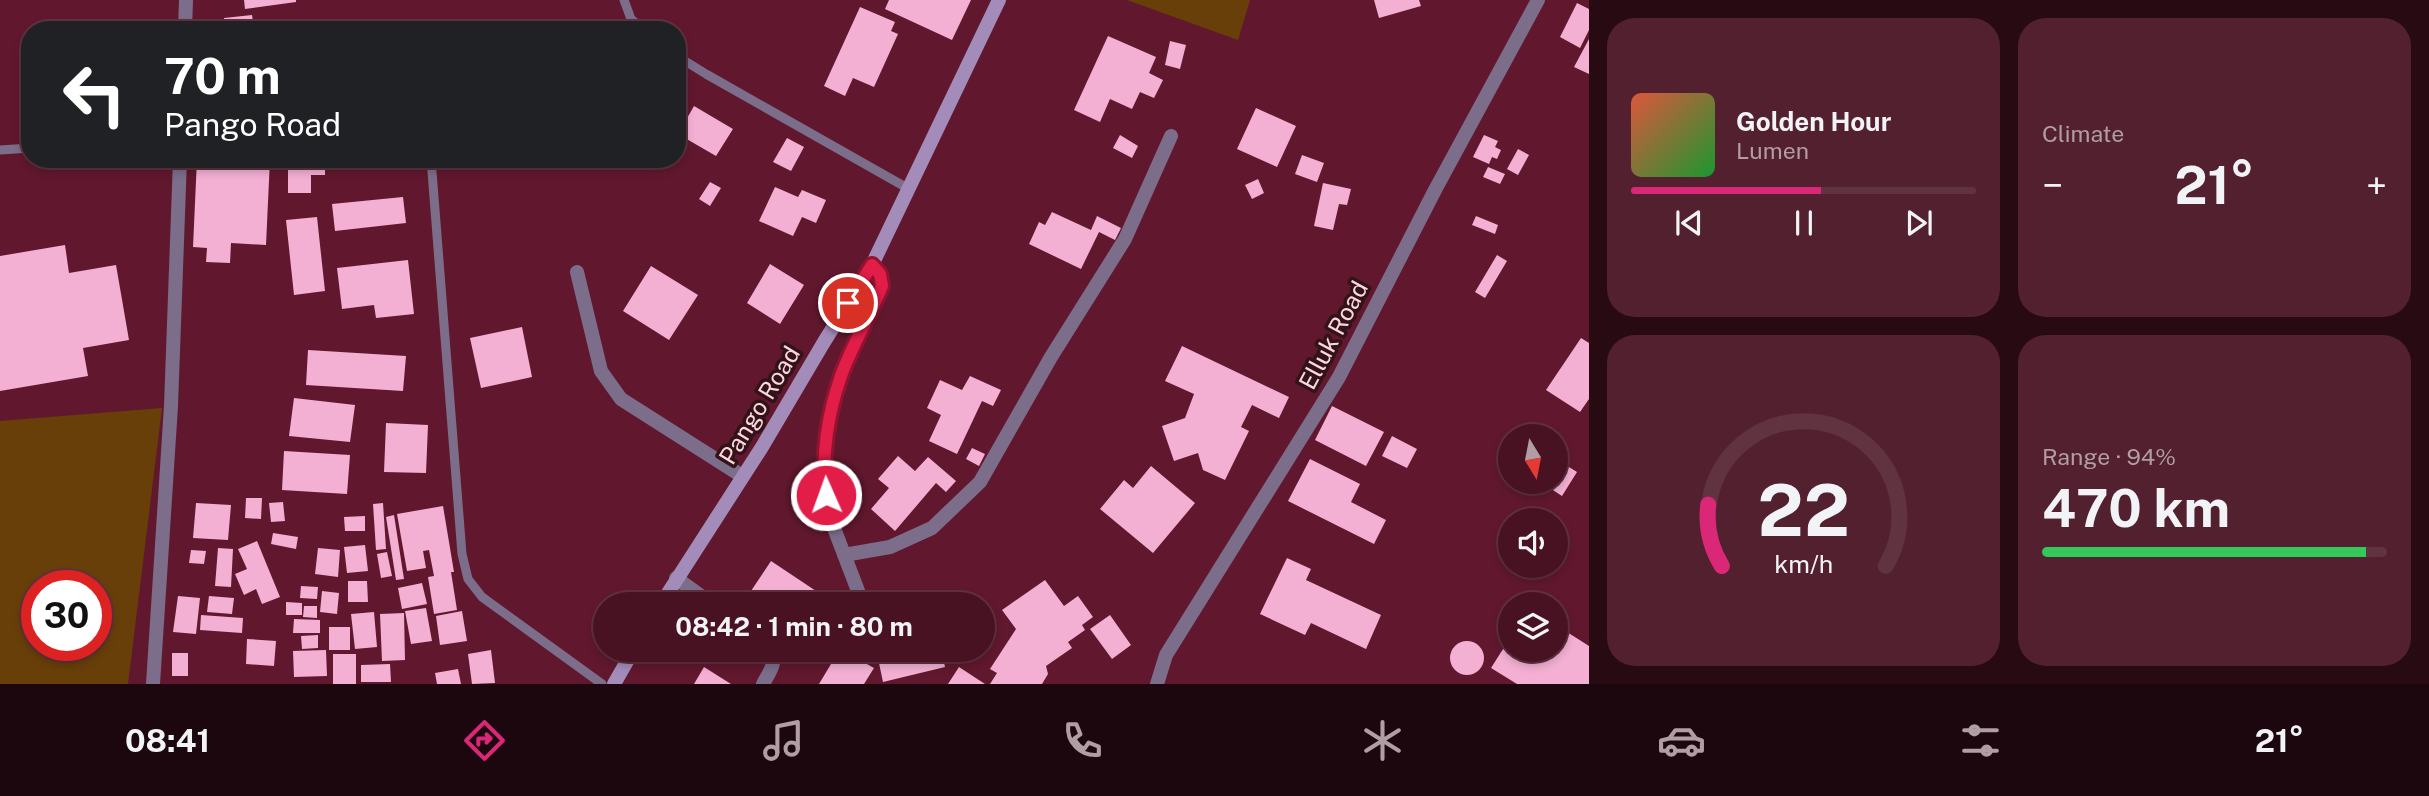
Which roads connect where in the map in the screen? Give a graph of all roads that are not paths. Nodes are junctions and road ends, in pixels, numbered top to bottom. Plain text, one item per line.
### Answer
1 (186, 0) edge
2 (624, 0) edge
3 (999, 0) edge
4 (1538, 0) edge
5 (185, 21) edge
6 (633, 21) edge
7 (686, 61) edge
8 (1171, 136) dead end
9 (21, 149) edge
10 (0, 150) edge
11 (180, 168) edge
12 (432, 168) edge
13 (909, 189) junction
14 (872, 265) junction
15 (577, 272) dead end
16 (742, 476) junction
17 (844, 555) junction
18 (676, 578) junction
19 (668, 592) edge
20 (695, 592) edge
21 (858, 592) edge
22 (627, 662) edge
23 (773, 662) edge
24 (153, 684) edge
25 (602, 684) edge
26 (614, 684) edge
27 (763, 684) edge
28 (1157, 684) edge

1 - 5 street
2 - 6 lane
3 - 13 street, Pango Road
4 - 28 street, Elluk Road
7 - 13 lane
8 - 17 street
9 - 10 lane
11 - 24 street
12 - 25 lane
13 - 14 street, Pango Road
14 - 16 street, Pango Road
14 - 17 street
15 - 16 street
16 - 18 street, Pango Road
17 - 21 street
18 - 19 street, Pango Road
18 - 20 street
22 - 26 street
23 - 27 street

